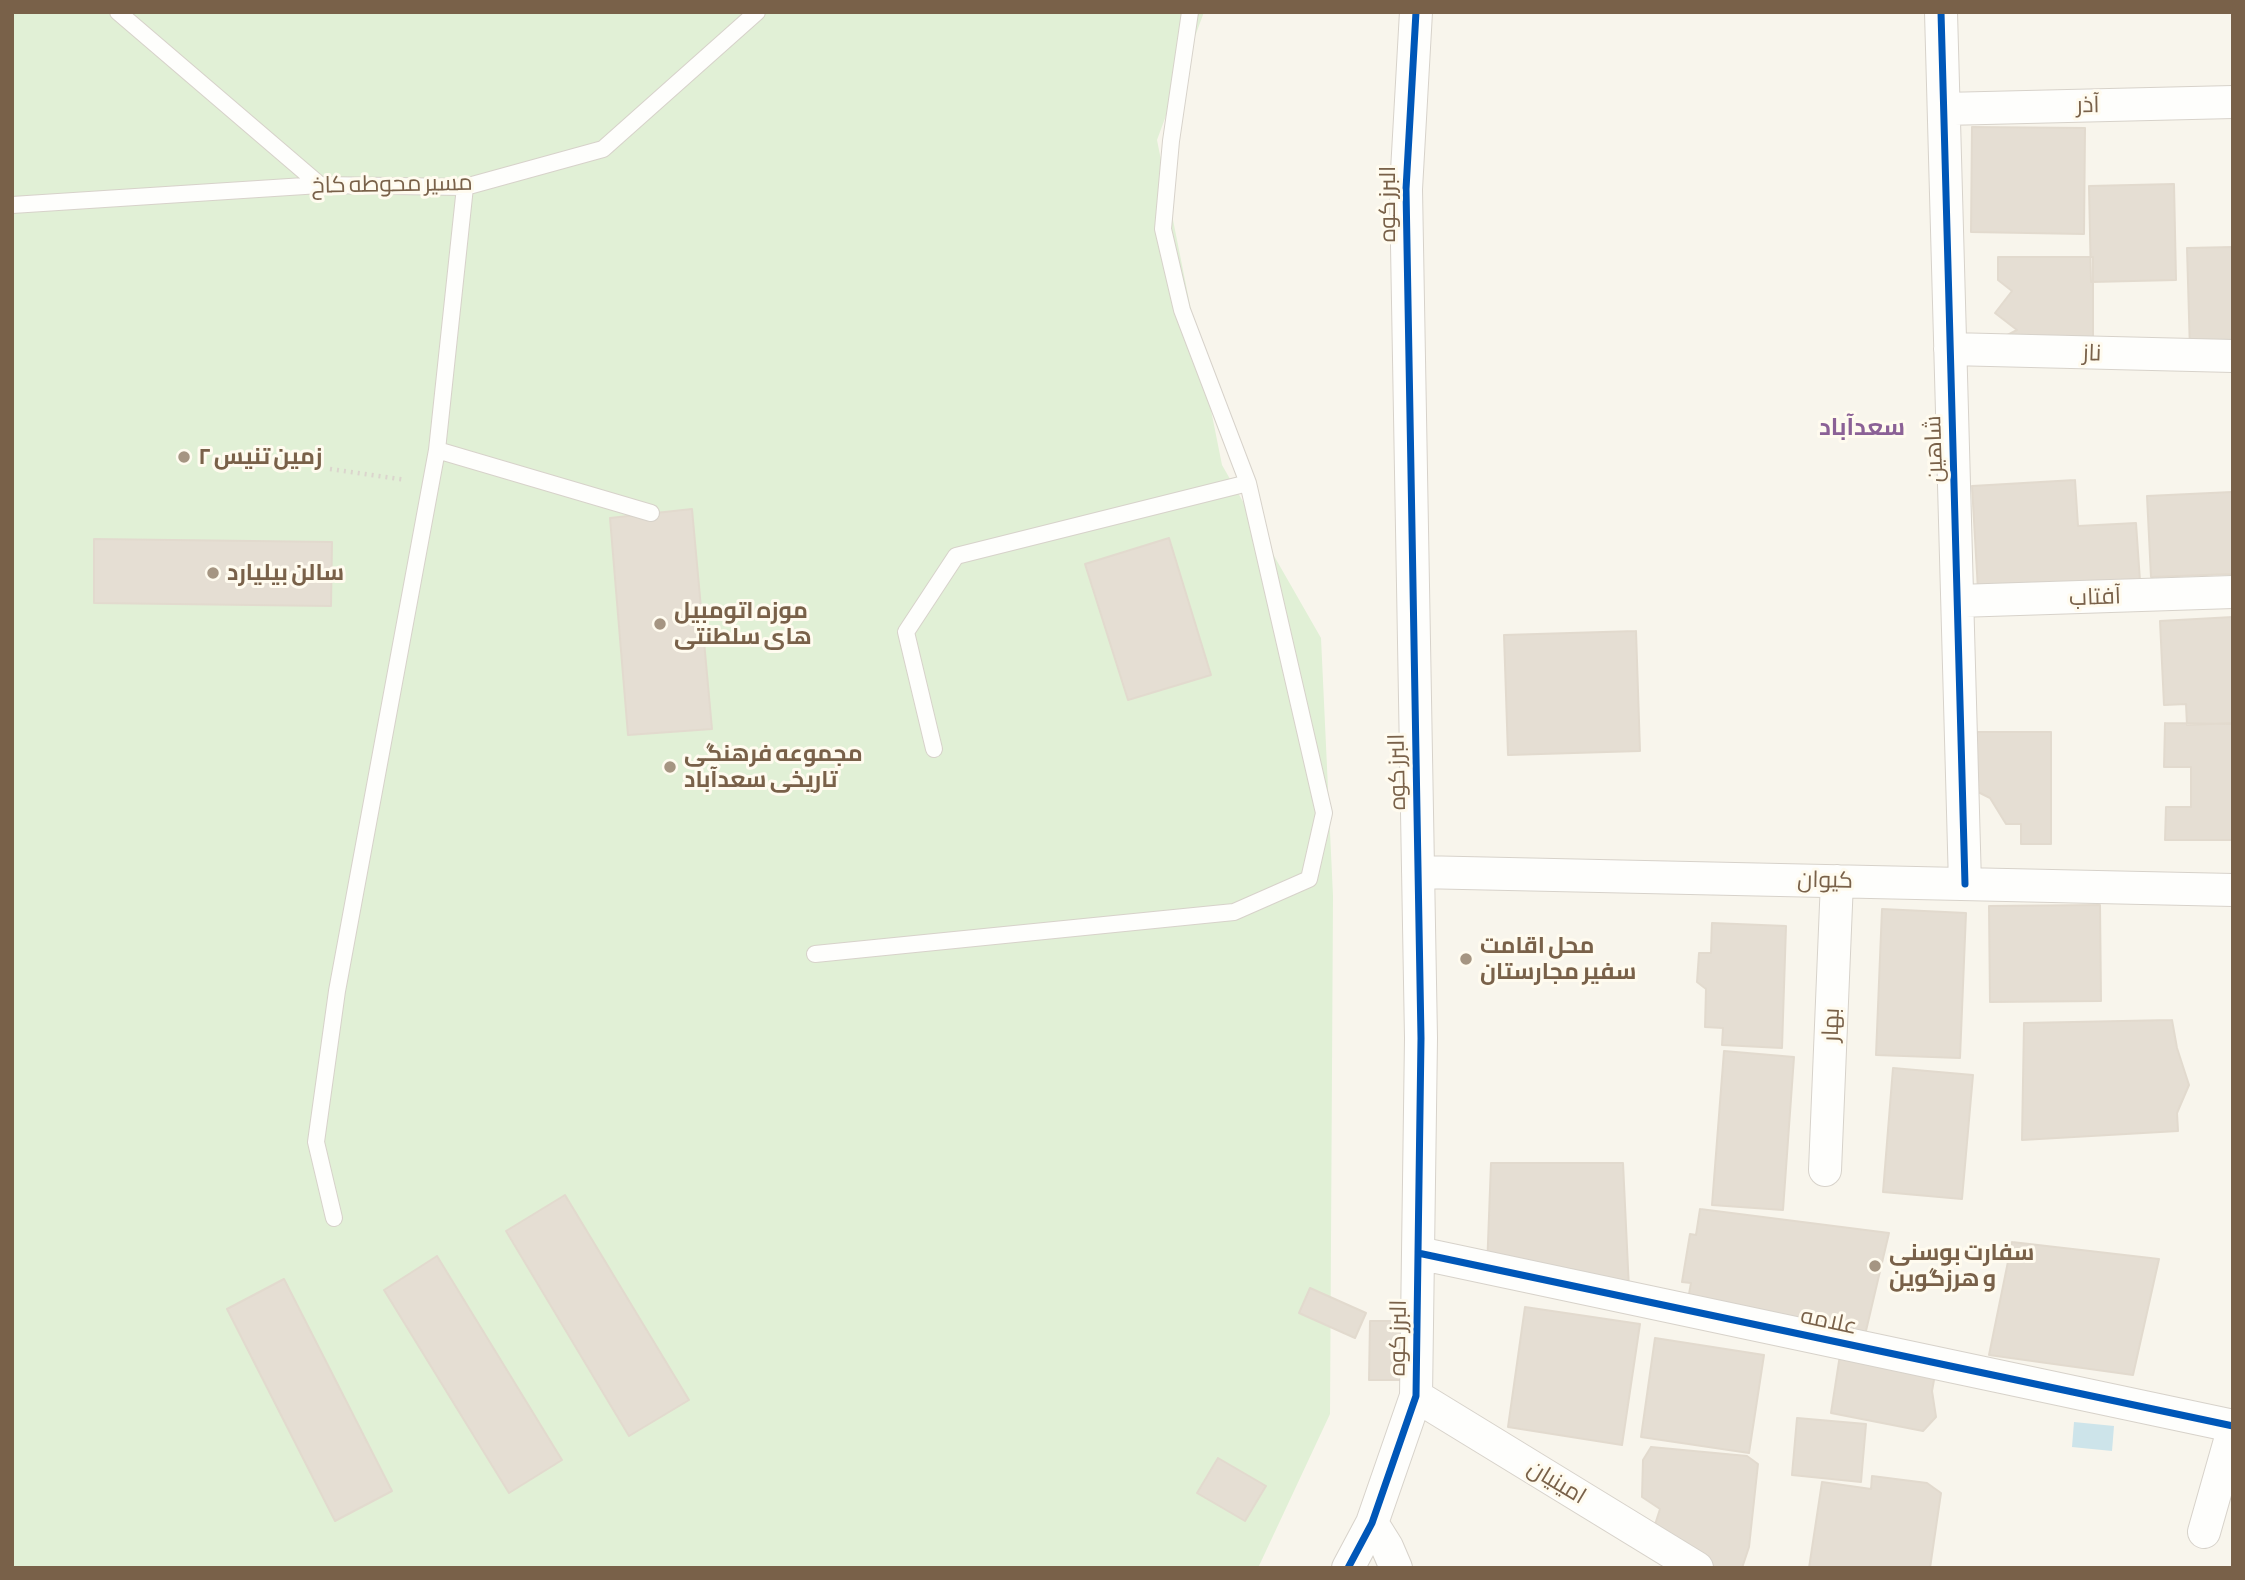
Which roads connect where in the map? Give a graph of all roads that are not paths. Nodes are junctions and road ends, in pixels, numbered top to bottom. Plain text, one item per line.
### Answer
1 (118, 12) edge
2 (757, 12) edge
3 (1190, 12) edge
4 (1416, 12) edge
5 (1941, 12) edge
6 (2233, 102) edge
7 (1944, 109) junction
8 (320, 184) junction
9 (465, 187) junction
10 (12, 205) edge
11 (1951, 348) junction
12 (2233, 356) edge
13 (437, 450) junction
14 (1248, 483) junction
15 (651, 513) dead end
16 (2233, 592) edge
17 (1958, 601) junction
18 (934, 749) dead end
19 (1418, 872) junction
20 (1837, 881) junction
21 (1965, 884) junction
22 (2233, 890) edge
23 (815, 954) dead end
24 (1825, 1170) dead end
25 (334, 1218) dead end
26 (1418, 1253) junction
27 (1416, 1396) junction
28 (2233, 1428) edge
29 (1371, 1523) junction
30 (2204, 1532) dead end
31 (1348, 1568) edge
32 (1396, 1568) edge
33 (1697, 1568) edge

1 - 8 lane
2 - 9 lane, مسیر محوطه کاخ
3 - 14 lane
4 - 19 street, البرز کوه
5 - 7 street, شاهین
6 - 7 street, آذر
7 - 11 street, شاهین
8 - 9 lane, مسیر محوطه کاخ
8 - 10 lane, مسیر محوطه کاخ
9 - 13 lane
11 - 12 street, ناز
11 - 17 street, شاهین
13 - 15 lane
13 - 25 lane
14 - 18 lane
14 - 23 lane
16 - 17 street, آفتاب
17 - 21 street, شاهین
19 - 20 street, کیوان
19 - 26 street, البرز کوه
20 - 21 street, کیوان
20 - 24 street, بهار
21 - 22 street, کیوان
26 - 27 street, البرز کوه
26 - 28 street, علامه
27 - 29 street, البرز کوه
27 - 33 street, امینیان
28 - 30 street
29 - 31 street, البرز کوه
29 - 32 street

